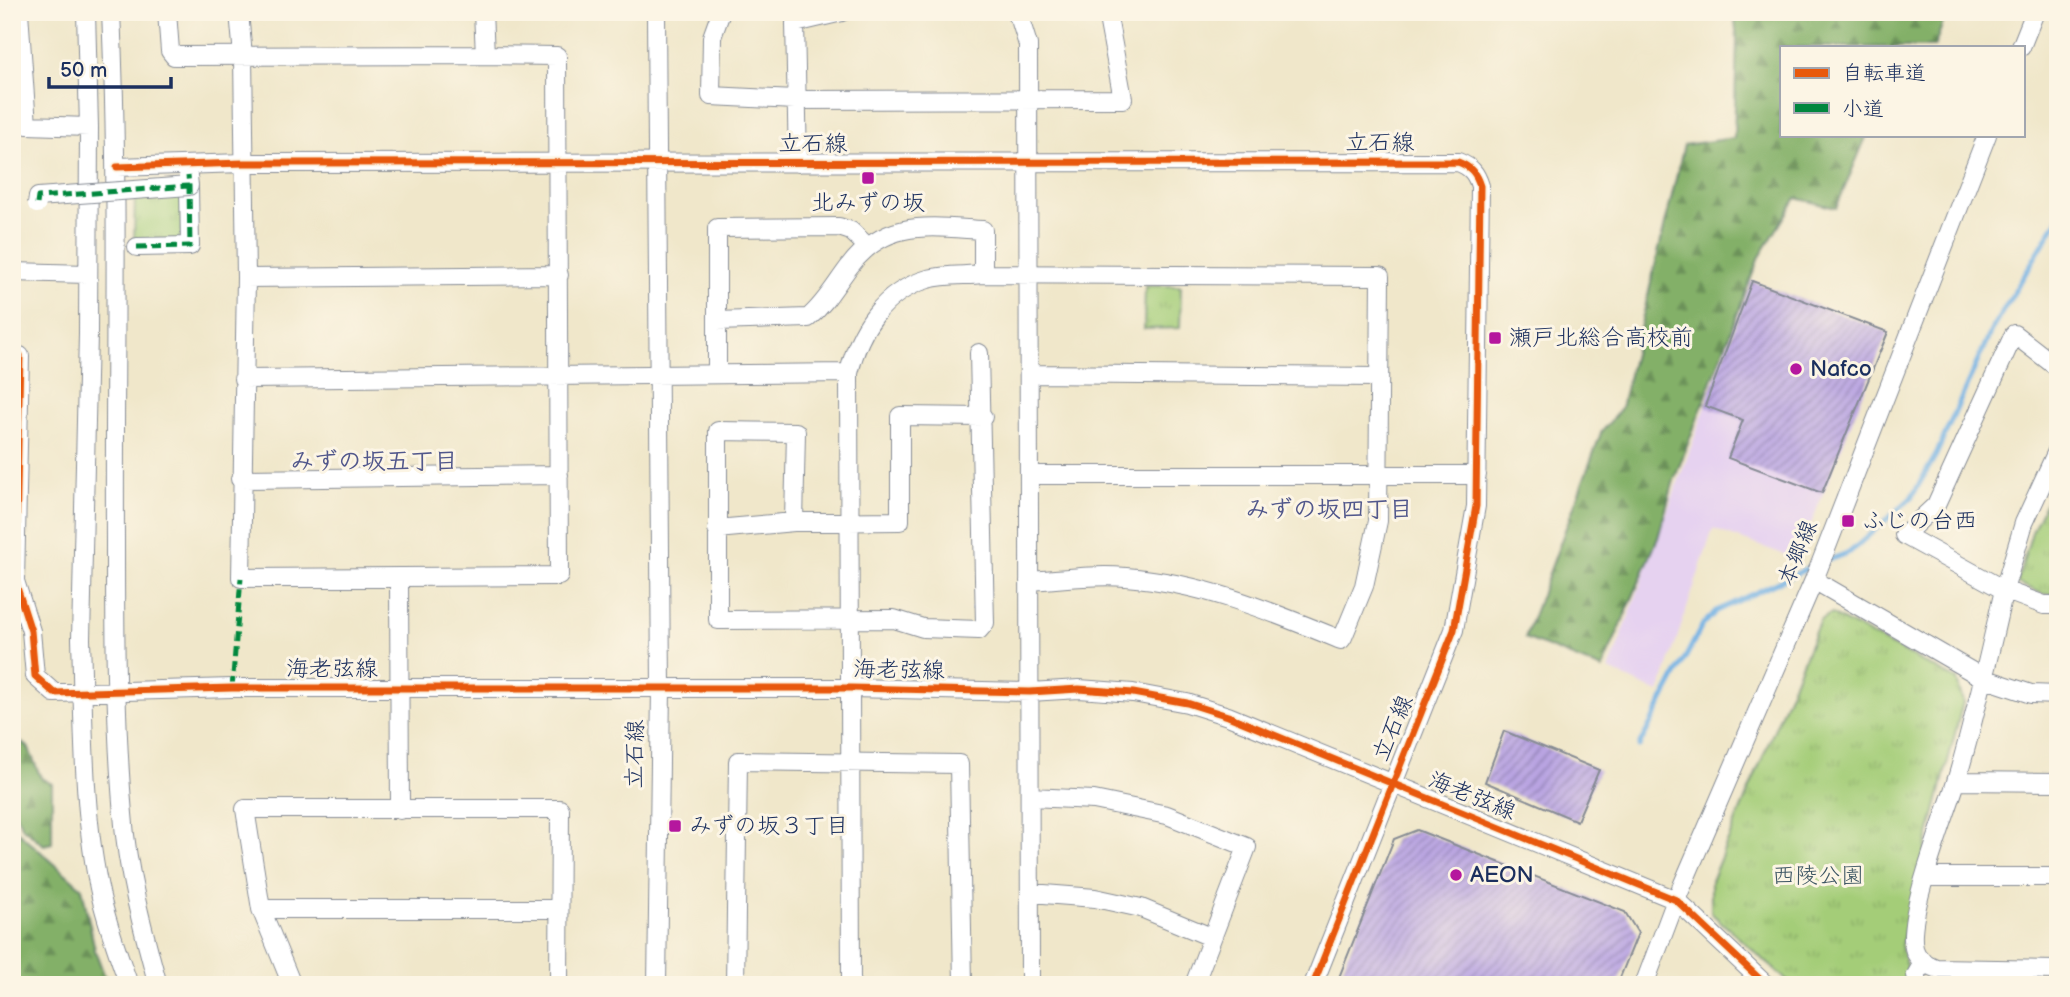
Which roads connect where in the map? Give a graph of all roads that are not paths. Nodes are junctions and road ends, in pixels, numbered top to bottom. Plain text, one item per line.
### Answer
1 (19, 12) edge
2 (86, 12) edge
3 (111, 12) edge
4 (167, 12) edge
5 (239, 12) edge
6 (483, 12) edge
7 (656, 12) edge
8 (721, 12) edge
9 (842, 12) edge
10 (1014, 12) edge
11 (1108, 12) edge
12 (2035, 12) edge
13 (2021, 46) edge
14 (485, 55) junction
15 (243, 57) junction
16 (1028, 98) junction
17 (795, 100) junction
18 (89, 127) junction
19 (1987, 136) edge
20 (243, 163) junction
21 (798, 163) junction
22 (556, 164) junction
23 (1029, 164) junction
24 (657, 165) junction
25 (117, 167) junction
26 (37, 204) dead end
27 (867, 246) junction
28 (137, 247) dead end
29 (12, 272) edge
30 (88, 274) junction
31 (983, 274) junction
32 (559, 275) junction
33 (1029, 276) junction
34 (246, 278) junction
35 (718, 321) junction
36 (979, 353) dead end
37 (12, 355) edge
38 (2058, 368) edge
39 (658, 373) junction
40 (849, 373) junction
41 (716, 374) junction
42 (1029, 374) junction
43 (560, 375) junction
44 (1378, 377) junction
45 (243, 379) junction
46 (983, 417) junction
47 (15, 434) edge
48 (2058, 449) edge
49 (559, 475) junction
50 (1029, 475) junction
51 (1477, 475) junction
52 (1380, 477) junction
53 (240, 479) junction
54 (849, 521) junction
55 (794, 522) junction
56 (717, 529) junction
57 (14, 553) edge
58 (1815, 576) junction
59 (399, 577) junction
60 (1029, 580) junction
61 (2004, 590) junction
62 (2058, 605) edge
63 (850, 621) junction
64 (1983, 678) junction
65 (399, 688) junction
66 (661, 688) junction
67 (851, 688) junction
68 (1030, 692) junction
69 (83, 693) junction
70 (116, 693) junction
71 (2058, 695) edge
72 (850, 763) junction
73 (1956, 781) junction
74 (2058, 782) edge
75 (1391, 783) junction
76 (1031, 797) junction
77 (400, 810) junction
78 (1925, 877) junction
79 (2058, 877) edge
80 (1031, 893) junction
81 (1676, 901) junction
82 (261, 909) junction
83 (558, 909) junction
84 (1212, 937) junction
85 (1923, 963) junction
86 (2058, 970) edge
87 (129, 985) edge
88 (158, 985) edge
89 (292, 985) edge
90 (559, 985) edge
91 (657, 985) edge
92 (736, 985) edge
93 (851, 985) edge
94 (963, 985) edge
95 (1030, 985) edge
96 (1194, 985) edge
97 (1313, 985) edge
98 (1644, 985) edge
99 (1766, 985) edge
100 (1919, 985) edge

1 - 18 street
2 - 18 street
3 - 25 street
4 - 15 street
5 - 15 street
6 - 14 street
7 - 24 street
8 - 17 street
9 - 17 street
10 - 16 street
11 - 16 street
12 - 13 street
14 - 15 street
14 - 22 street
15 - 20 street
16 - 17 street
16 - 23 street
17 - 21 street
18 - 30 street
19 - 58 street, 本郷線
20 - 22 street
20 - 25 street
20 - 34 street
21 - 23 street, 立石線
21 - 24 street, 立石線
22 - 24 street
22 - 32 street
23 - 33 street
23 - 51 street, 立石線
24 - 39 street, 立石線
25 - 70 street
26 - 28 street, bridge
27 - 31 street
27 - 35 street
27 - 35 street
29 - 30 street
30 - 69 street
31 - 33 street
31 - 40 street
32 - 34 street
32 - 43 street
33 - 42 street
33 - 44 street
34 - 45 street
35 - 41 street
36 - 46 street
37 - 47 street, 海老弦線
38 - 61 street
39 - 41 street
39 - 43 street
39 - 66 street, 立石線
40 - 41 street
40 - 54 street
42 - 44 street
42 - 50 street
43 - 45 street
43 - 49 street
44 - 52 street
45 - 53 street
46 - 54 street
46 - 63 street
47 - 57 street, 海老弦線
48 - 61 street
49 - 53 street
49 - 59 street
50 - 52 street
50 - 60 street
51 - 52 street
51 - 75 street, 立石線
52 - 60 street
53 - 59 street
54 - 55 street
54 - 63 street
55 - 56 street
55 - 56 street
56 - 63 street
57 - 69 street, 海老弦線
58 - 64 street
58 - 81 street, 本郷線
59 - 65 street
60 - 68 street
61 - 62 street
61 - 64 street
63 - 67 street
64 - 71 street
64 - 73 street
65 - 66 street, 海老弦線
65 - 70 street, 海老弦線
65 - 77 street
66 - 67 street, 海老弦線
66 - 91 street, 立石線
67 - 68 street, 海老弦線
67 - 72 street
68 - 75 street, 海老弦線
68 - 76 street
69 - 70 street, 海老弦線
69 - 87 street
70 - 88 street
72 - 92 street
72 - 93 street
72 - 94 street
73 - 74 street
73 - 78 street
75 - 81 street, 海老弦線
75 - 97 street, 立石線
76 - 80 street
76 - 84 street
77 - 82 street
77 - 83 street
78 - 79 street
78 - 85 street
80 - 84 street
80 - 95 street
81 - 98 street, 本郷線
81 - 99 street
82 - 83 street
82 - 89 street
83 - 90 street
84 - 96 street
85 - 86 street
85 - 100 street

